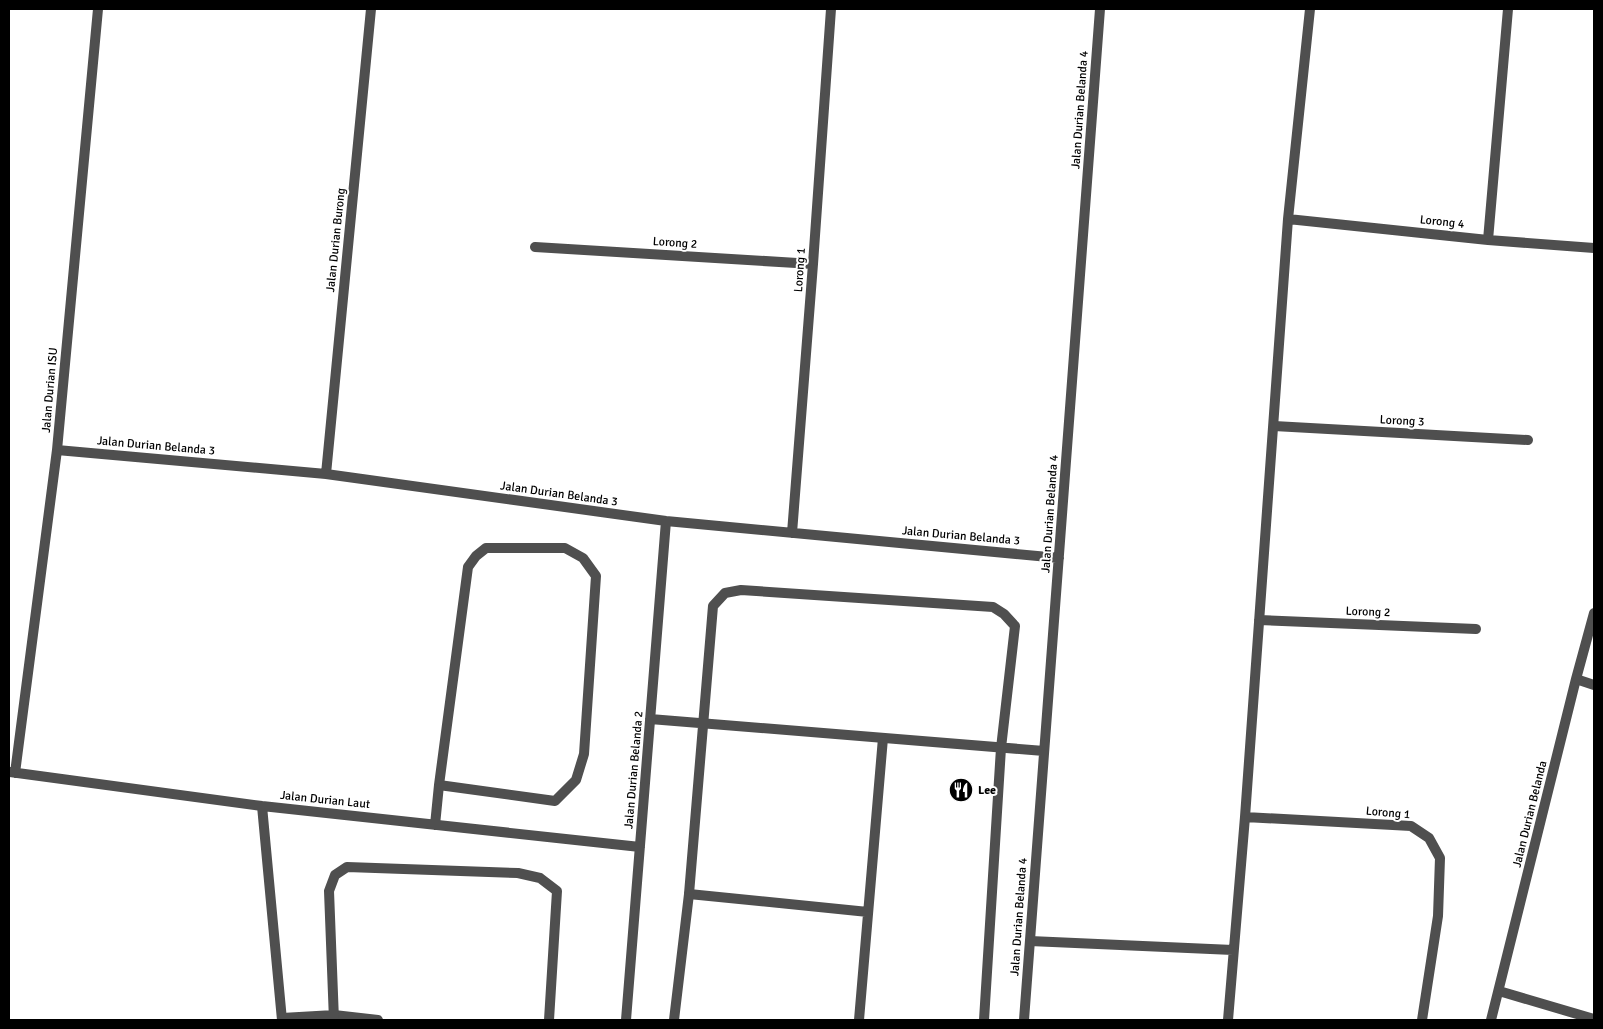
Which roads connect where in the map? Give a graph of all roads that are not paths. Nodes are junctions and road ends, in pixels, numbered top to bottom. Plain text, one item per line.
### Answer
1 (98, 9) edge
2 (371, 9) edge
3 (831, 9) edge
4 (1100, 9) edge
5 (1310, 9) edge
6 (1508, 9) edge
7 (1288, 219) junction
8 (1488, 240) junction
9 (535, 246) dead end
10 (1594, 248) edge
11 (813, 264) junction
12 (1274, 426) junction
13 (1528, 440) dead end
14 (56, 450) junction
15 (326, 474) junction
16 (666, 521) junction
17 (792, 533) junction
18 (1059, 558) junction
19 (1594, 613) edge
20 (1259, 620) junction
21 (1476, 629) dead end
22 (1576, 680) junction
23 (1594, 685) edge
24 (650, 719) junction
25 (703, 723) junction
26 (883, 738) junction
27 (1001, 748) junction
28 (1044, 751) junction
29 (12, 772) edge
30 (439, 785) junction
31 (262, 806) junction
32 (1245, 817) junction
33 (435, 825) junction
34 (640, 847) junction
35 (689, 894) junction
36 (868, 912) junction
37 (1030, 940) junction
38 (1233, 950) junction
39 (1499, 991) junction
40 (334, 1018) edge
41 (282, 1019) edge
42 (378, 1020) edge
43 (549, 1020) edge
44 (626, 1020) edge
45 (674, 1020) edge
46 (859, 1020) edge
47 (984, 1020) edge
48 (1024, 1020) edge
49 (1228, 1020) edge
50 (1422, 1020) edge
51 (1490, 1020) edge
52 (1594, 1020) edge

1 - 14 street, Jalan Durian ISU
2 - 15 street, Jalan Durian Burong
3 - 11 street, Lorong 1
4 - 18 street, Jalan Durian Belanda 4
5 - 7 street
6 - 8 street
7 - 8 street, Lorong 4
7 - 12 street
8 - 10 street, Lorong 4
9 - 11 street, Lorong 2
11 - 17 street, Lorong 1
12 - 13 street, Lorong 3
12 - 20 street
14 - 15 street, Jalan Durian Belanda 3
14 - 29 street, Jalan Durian ISU
15 - 16 street, Jalan Durian Belanda 3
16 - 17 street, Jalan Durian Belanda 3
16 - 24 street, Jalan Durian Belanda 2
17 - 18 street, Jalan Durian Belanda 3
18 - 28 street, Jalan Durian Belanda 4
19 - 22 street, Jalan Durian Belanda
20 - 21 street, Lorong 2
20 - 32 street
22 - 23 street
22 - 39 street, Jalan Durian Belanda
24 - 25 street
24 - 34 street, Jalan Durian Belanda 2
25 - 26 street
25 - 27 street
25 - 35 street
26 - 27 street
26 - 36 street
27 - 28 street
27 - 47 street
28 - 37 street, Jalan Durian Belanda 4
29 - 31 street, Jalan Durian Laut
30 - 30 street
30 - 33 street
31 - 33 street, Jalan Durian Laut
31 - 41 street
32 - 38 street
32 - 50 street, Lorong 1
33 - 34 street, Jalan Durian Laut
34 - 44 street, Jalan Durian Belanda 2
35 - 36 street
35 - 45 street
36 - 46 street
37 - 38 street
37 - 48 street, Jalan Durian Belanda 4
38 - 49 street
39 - 51 street, Jalan Durian Belanda
39 - 52 street
40 - 41 street
40 - 42 street
40 - 43 street

